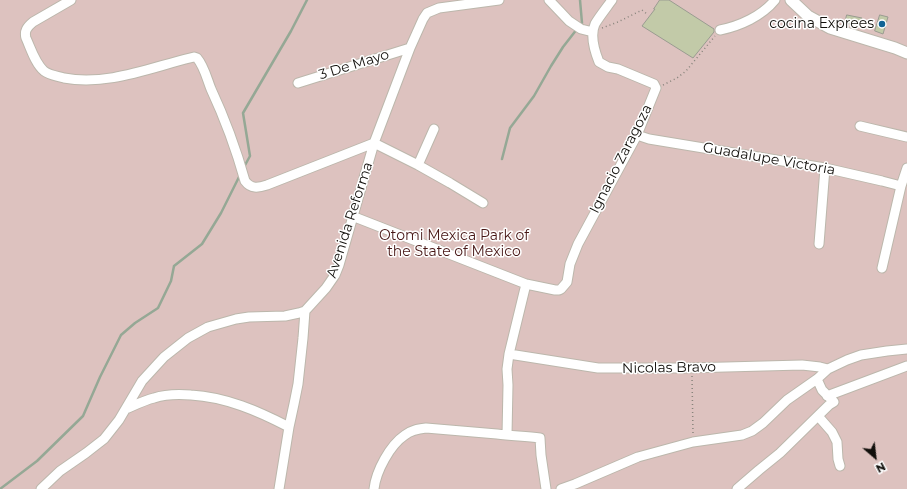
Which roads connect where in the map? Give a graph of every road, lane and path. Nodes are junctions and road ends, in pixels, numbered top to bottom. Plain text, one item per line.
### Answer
1 (71, 0) edge
2 (499, 0) edge
3 (549, 0) edge
4 (612, 0) edge
5 (776, 0) edge
6 (791, 0) edge
7 (647, 14) dead end
8 (720, 30) joint
9 (593, 32) junction
10 (410, 48) junction
11 (907, 53) edge
12 (298, 83) dead end
13 (656, 88) junction
14 (860, 126) dead end
15 (434, 129) dead end
16 (637, 135) junction
17 (907, 137) edge
18 (374, 144) junction
19 (418, 165) junction
20 (825, 168) junction
21 (907, 168) edge
22 (901, 186) junction
23 (483, 203) dead end
24 (352, 216) junction
25 (820, 244) dead end
26 (882, 268) dead end
27 (526, 284) junction
28 (304, 311) junction
29 (907, 350) edge
30 (510, 354) junction
31 (907, 366) edge
32 (692, 368) junction
33 (828, 369) junction
34 (817, 379) junction
35 (827, 396) junction
36 (126, 409) junction
37 (818, 416) junction
38 (289, 426) junction
39 (507, 435) junction
40 (693, 442) junction
41 (840, 466) dead end
42 (41, 489) edge
43 (278, 489) edge
44 (374, 489) edge
45 (546, 489) edge
46 (561, 489) edge
47 (737, 489) edge

1 - 18 street
2 - 10 street, Avenida Reforma
3 - 9 street
4 - 9 street
5 - 8 street
6 - 11 main road
7 - 9 path
8 - 13 path
9 - 13 street, Ignacio Zaragoza
10 - 12 street, 3 De Mayo
10 - 18 street, Avenida Reforma
13 - 16 street, Ignacio Zaragoza
14 - 17 street
15 - 19 street
16 - 20 street, Guadalupe Victoria
16 - 27 street, Ignacio Zaragoza
18 - 19 street
18 - 24 street, Avenida Reforma
19 - 23 street
20 - 22 street, Guadalupe Victoria
20 - 25 street
21 - 22 street
22 - 26 street
24 - 27 street
24 - 28 street, Avenida Reforma
27 - 30 street
28 - 36 street
28 - 38 street
29 - 33 street
30 - 32 street, Nicolas Bravo
30 - 39 street
31 - 35 street
32 - 33 street, Nicolas Bravo
32 - 40 path
33 - 34 street
34 - 35 street
34 - 40 street
35 - 37 street
36 - 38 street
36 - 42 street
37 - 41 street
37 - 47 street
38 - 43 street
39 - 44 street
39 - 45 street
40 - 46 street

